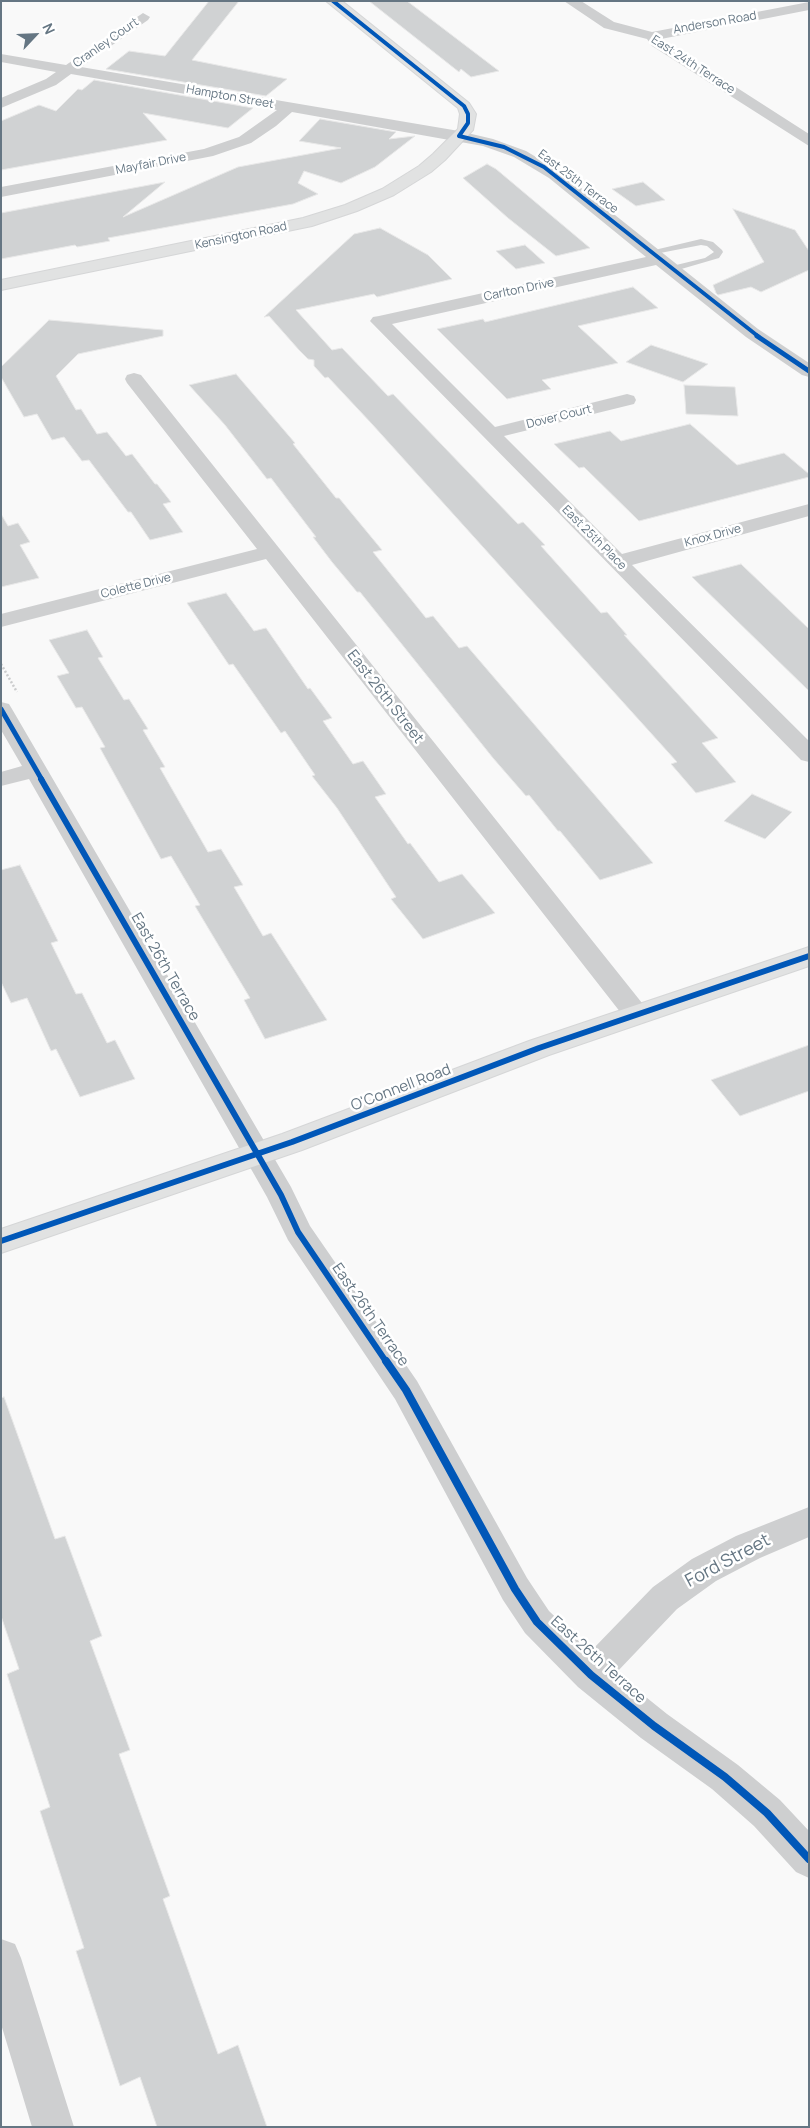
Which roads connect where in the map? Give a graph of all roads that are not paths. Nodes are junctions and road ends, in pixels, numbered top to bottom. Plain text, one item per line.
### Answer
1 (333, 1) edge
2 (571, 1) edge
3 (809, 6) edge
4 (143, 17) dead end
5 (652, 36) junction
6 (1, 58) edge
7 (68, 70) junction
8 (1, 104) edge
9 (289, 107) junction
10 (459, 136) junction
11 (809, 141) edge
12 (1, 192) edge
13 (660, 260) junction
14 (1, 285) edge
15 (379, 321) joint
16 (809, 371) edge
17 (134, 379) dead end
18 (627, 400) dead end
19 (491, 434) junction
20 (809, 510) edge
21 (270, 552) junction
22 (618, 562) junction
23 (1, 621) edge
24 (1, 709) edge
25 (809, 754) edge
26 (36, 770) junction
27 (1, 779) edge
28 (809, 956) edge
29 (637, 1015) junction
30 (257, 1154) junction
31 (1, 1241) edge
32 (809, 1522) edge
33 (590, 1675) junction
34 (809, 1858) edge
35 (1, 1958) edge
36 (53, 2127) edge

1 - 10 street
2 - 5 street, East 24th Terrace
3 - 5 street, Anderson Road
4 - 7 street, Cranley Court
5 - 11 street, East 24th Terrace
6 - 7 street, Hampton Street
7 - 8 street, Cranley Court
7 - 9 street, Hampton Street
9 - 10 street, Hampton Street
9 - 12 street, Mayfair Drive
10 - 13 street, East 25th Terrace
10 - 14 street, Kensington Road
13 - 13 lane
13 - 15 street, Carlton Drive
13 - 16 street, East 25th Terrace
15 - 19 street, East 25th Place
17 - 21 street, East 26th Street
18 - 19 street, Dover Court
19 - 22 street, East 25th Place
20 - 22 street, Knox Drive
21 - 23 street, Colette Drive
21 - 29 street, East 26th Street
22 - 25 street, East 25th Place
24 - 26 street, East 26th Terrace
26 - 27 street
26 - 30 street, East 26th Terrace
28 - 29 street, O'Connell Road
29 - 30 street, O'Connell Road
30 - 31 street, O'Connell Road
30 - 33 street, East 26th Terrace
32 - 33 street, Ford Street
33 - 34 street, East 26th Terrace
35 - 36 street

